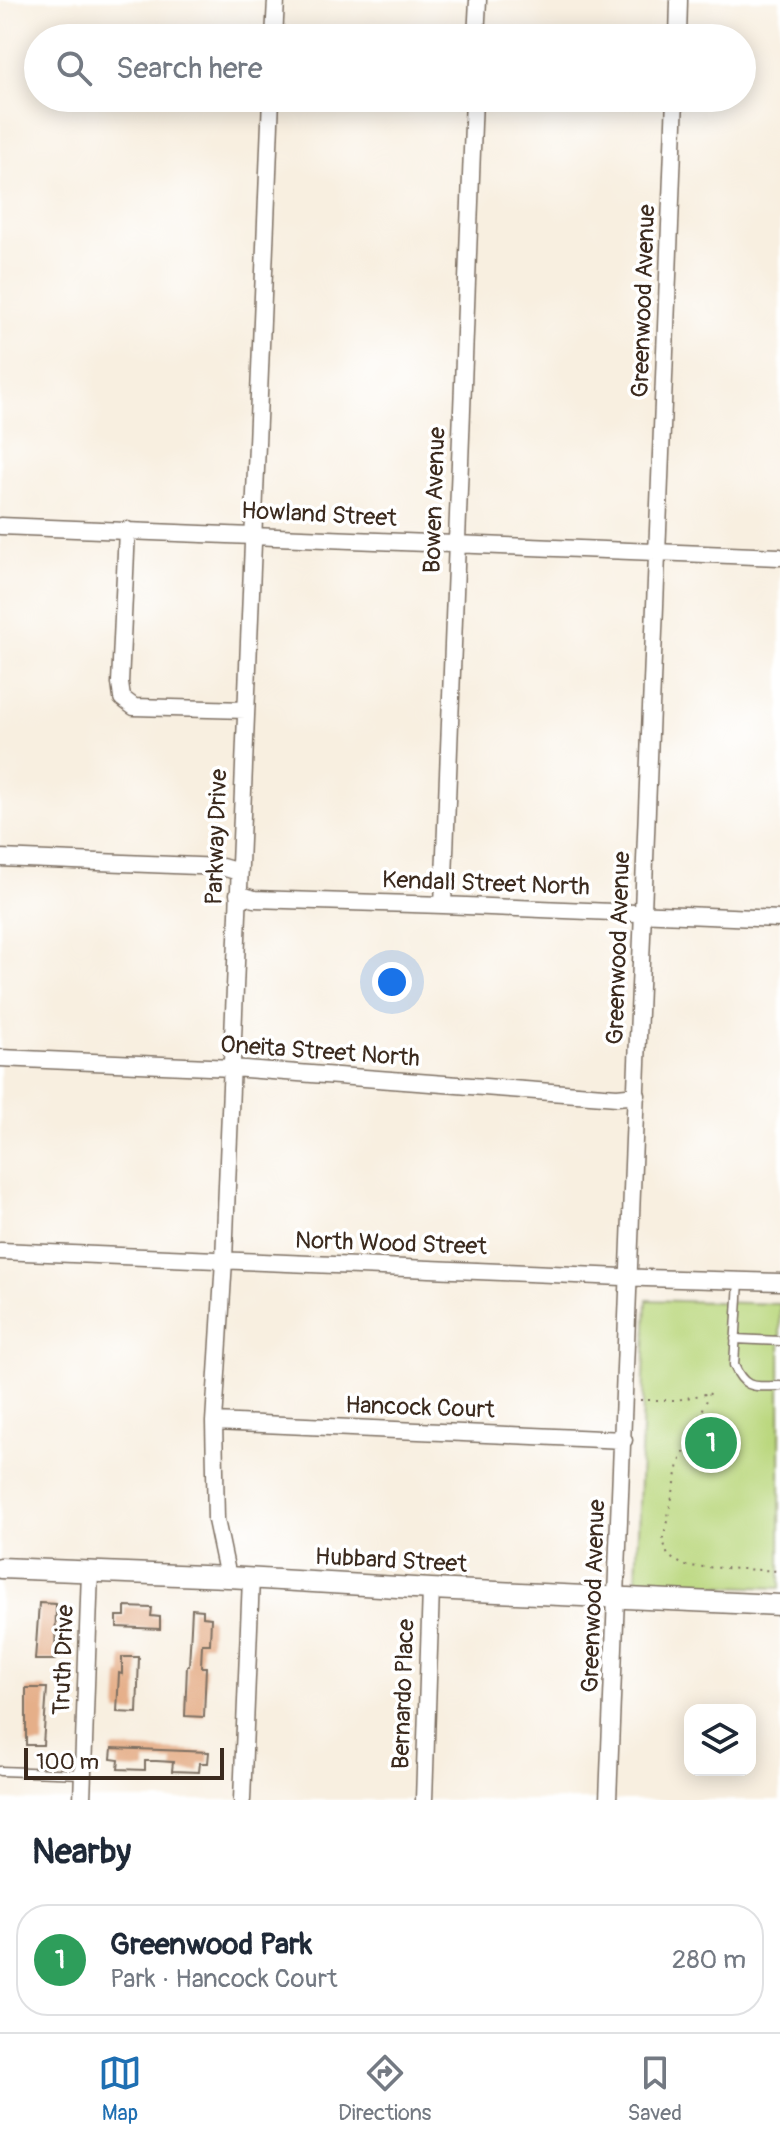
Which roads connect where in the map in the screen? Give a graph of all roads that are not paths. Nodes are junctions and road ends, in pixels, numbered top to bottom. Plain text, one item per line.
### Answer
1 (276, 0) edge
2 (478, 0) edge
3 (679, 0) edge
4 (275, 24) edge
5 (477, 24) edge
6 (678, 24) edge
7 (270, 112) edge
8 (473, 112) edge
9 (674, 112) edge
10 (0, 526) edge
11 (127, 530) junction
12 (252, 535) junction
13 (456, 545) junction
14 (657, 552) junction
15 (780, 557) edge
16 (246, 710) junction
17 (0, 858) edge
18 (239, 872) junction
19 (238, 894) junction
20 (443, 905) junction
21 (642, 914) junction
22 (780, 919) edge
23 (0, 1058) edge
24 (232, 1068) junction
25 (637, 1095) junction
26 (0, 1251) edge
27 (224, 1260) junction
28 (629, 1277) junction
29 (739, 1280) junction
30 (780, 1282) edge
31 (735, 1339) junction
32 (780, 1341) edge
33 (780, 1386) edge
34 (214, 1422) junction
35 (624, 1440) junction
36 (0, 1568) edge
37 (90, 1571) junction
38 (228, 1577) junction
39 (251, 1578) junction
40 (431, 1589) junction
41 (615, 1598) junction
42 (780, 1605) edge
43 (0, 1771) edge
44 (83, 1774) junction
45 (82, 1800) edge
46 (242, 1800) edge
47 (424, 1800) edge
48 (608, 1800) edge

1 - 4 street
2 - 5 street
3 - 6 street
7 - 12 street, Parkway Drive
8 - 13 street, Bowen Avenue
9 - 14 street, Greenwood Avenue
10 - 11 street, Howland Street
11 - 12 street, Howland Street
11 - 16 street
12 - 13 street, Howland Street
12 - 16 street, Parkway Drive
13 - 14 street, Howland Street
13 - 20 street, Bowen Avenue
14 - 15 street, Howland Street
14 - 21 street, Greenwood Avenue
16 - 18 street, Parkway Drive
17 - 18 street
18 - 19 street, Parkway Drive
19 - 20 street, Kendall Street North
19 - 24 street, Parkway Drive
20 - 21 street, Kendall Street North
21 - 22 street, Kendall Street North
21 - 25 street, Greenwood Avenue
23 - 24 street, Oneita Street North
24 - 25 street, Oneita Street North
24 - 27 street, Parkway Drive
25 - 28 street, Greenwood Avenue
26 - 27 street, North Wood Street
27 - 28 street, North Wood Street
27 - 34 street, Parkway Drive
28 - 29 street, North Wood Street
28 - 35 street, Greenwood Avenue
29 - 30 street, North Wood Street
29 - 31 lane
31 - 32 lane
31 - 33 lane
34 - 35 street, Hancock Court
34 - 38 street, Parkway Drive
35 - 41 street, Greenwood Avenue
36 - 37 street, Hubbard Street
37 - 38 street, Hubbard Street
37 - 44 street, Truth Drive
38 - 39 street, Hubbard Street
39 - 40 street, Hubbard Street
39 - 46 street
40 - 41 street, Hubbard Street
40 - 47 street, Bernardo Place
41 - 42 street, Hubbard Street
41 - 48 street, Greenwood Avenue
43 - 44 lane
44 - 45 street, Truth Drive

